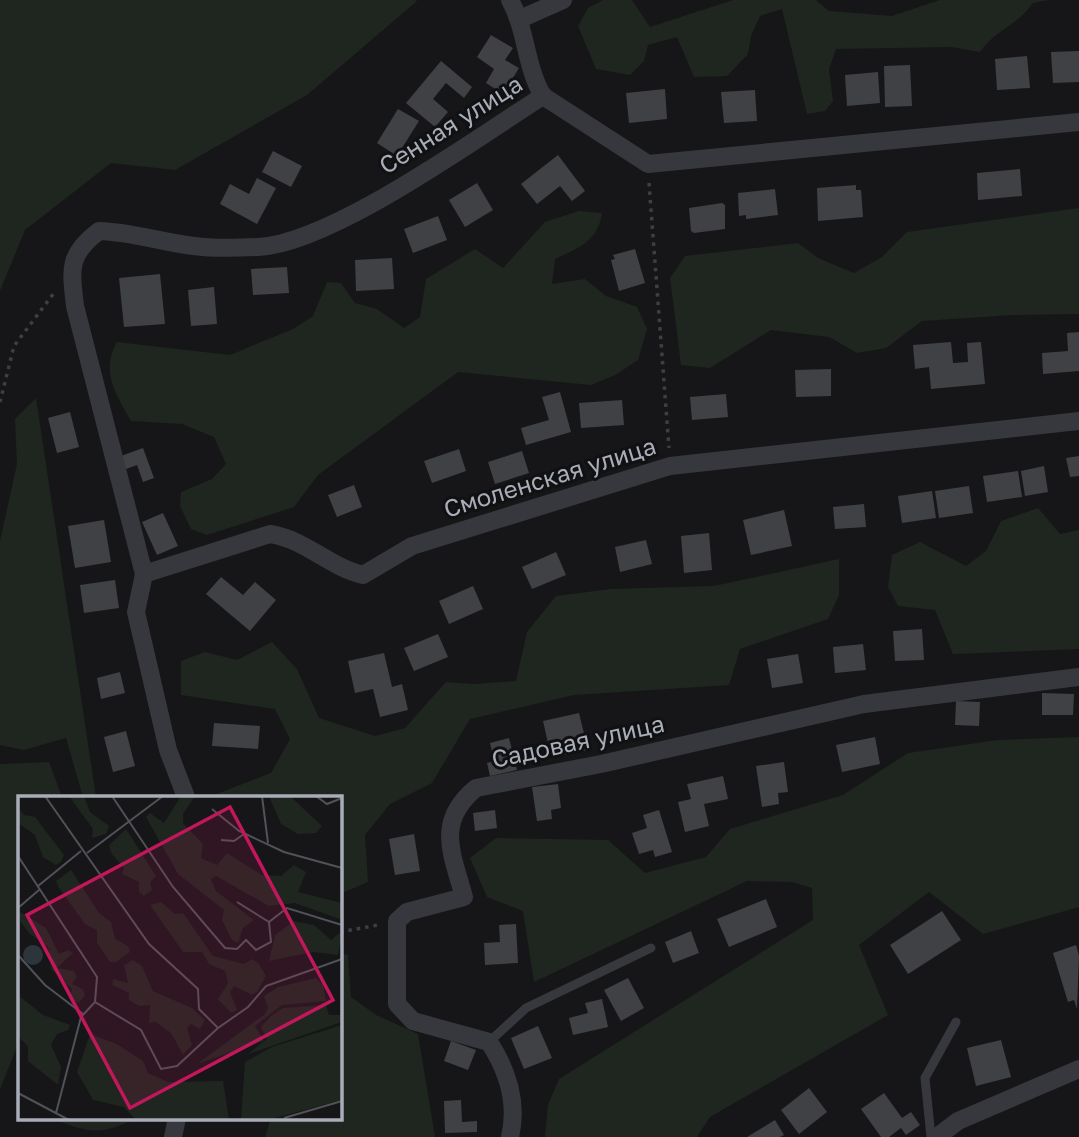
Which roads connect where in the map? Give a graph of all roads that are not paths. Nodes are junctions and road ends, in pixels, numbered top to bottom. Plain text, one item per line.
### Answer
1 (510, 0) edge
2 (564, 0) edge
3 (520, 19) junction
4 (543, 96) junction
5 (1079, 122) edge
6 (1079, 421) edge
7 (144, 574) junction
8 (1079, 677) edge
9 (186, 796) edge
10 (651, 948) dead end
11 (956, 1022) dead end
12 (489, 1042) junction
13 (1079, 1069) edge
14 (510, 1137) edge
15 (930, 1137) edge
16 (936, 1137) edge

1 - 3 street
2 - 3 street
3 - 4 street
4 - 5 street, Сенная улица
4 - 7 street, Сенная улица
6 - 7 street, Смоленская улица
7 - 9 street
8 - 12 street, Садовая улица
10 - 12 lane
11 - 15 lane
12 - 14 street
13 - 16 street

